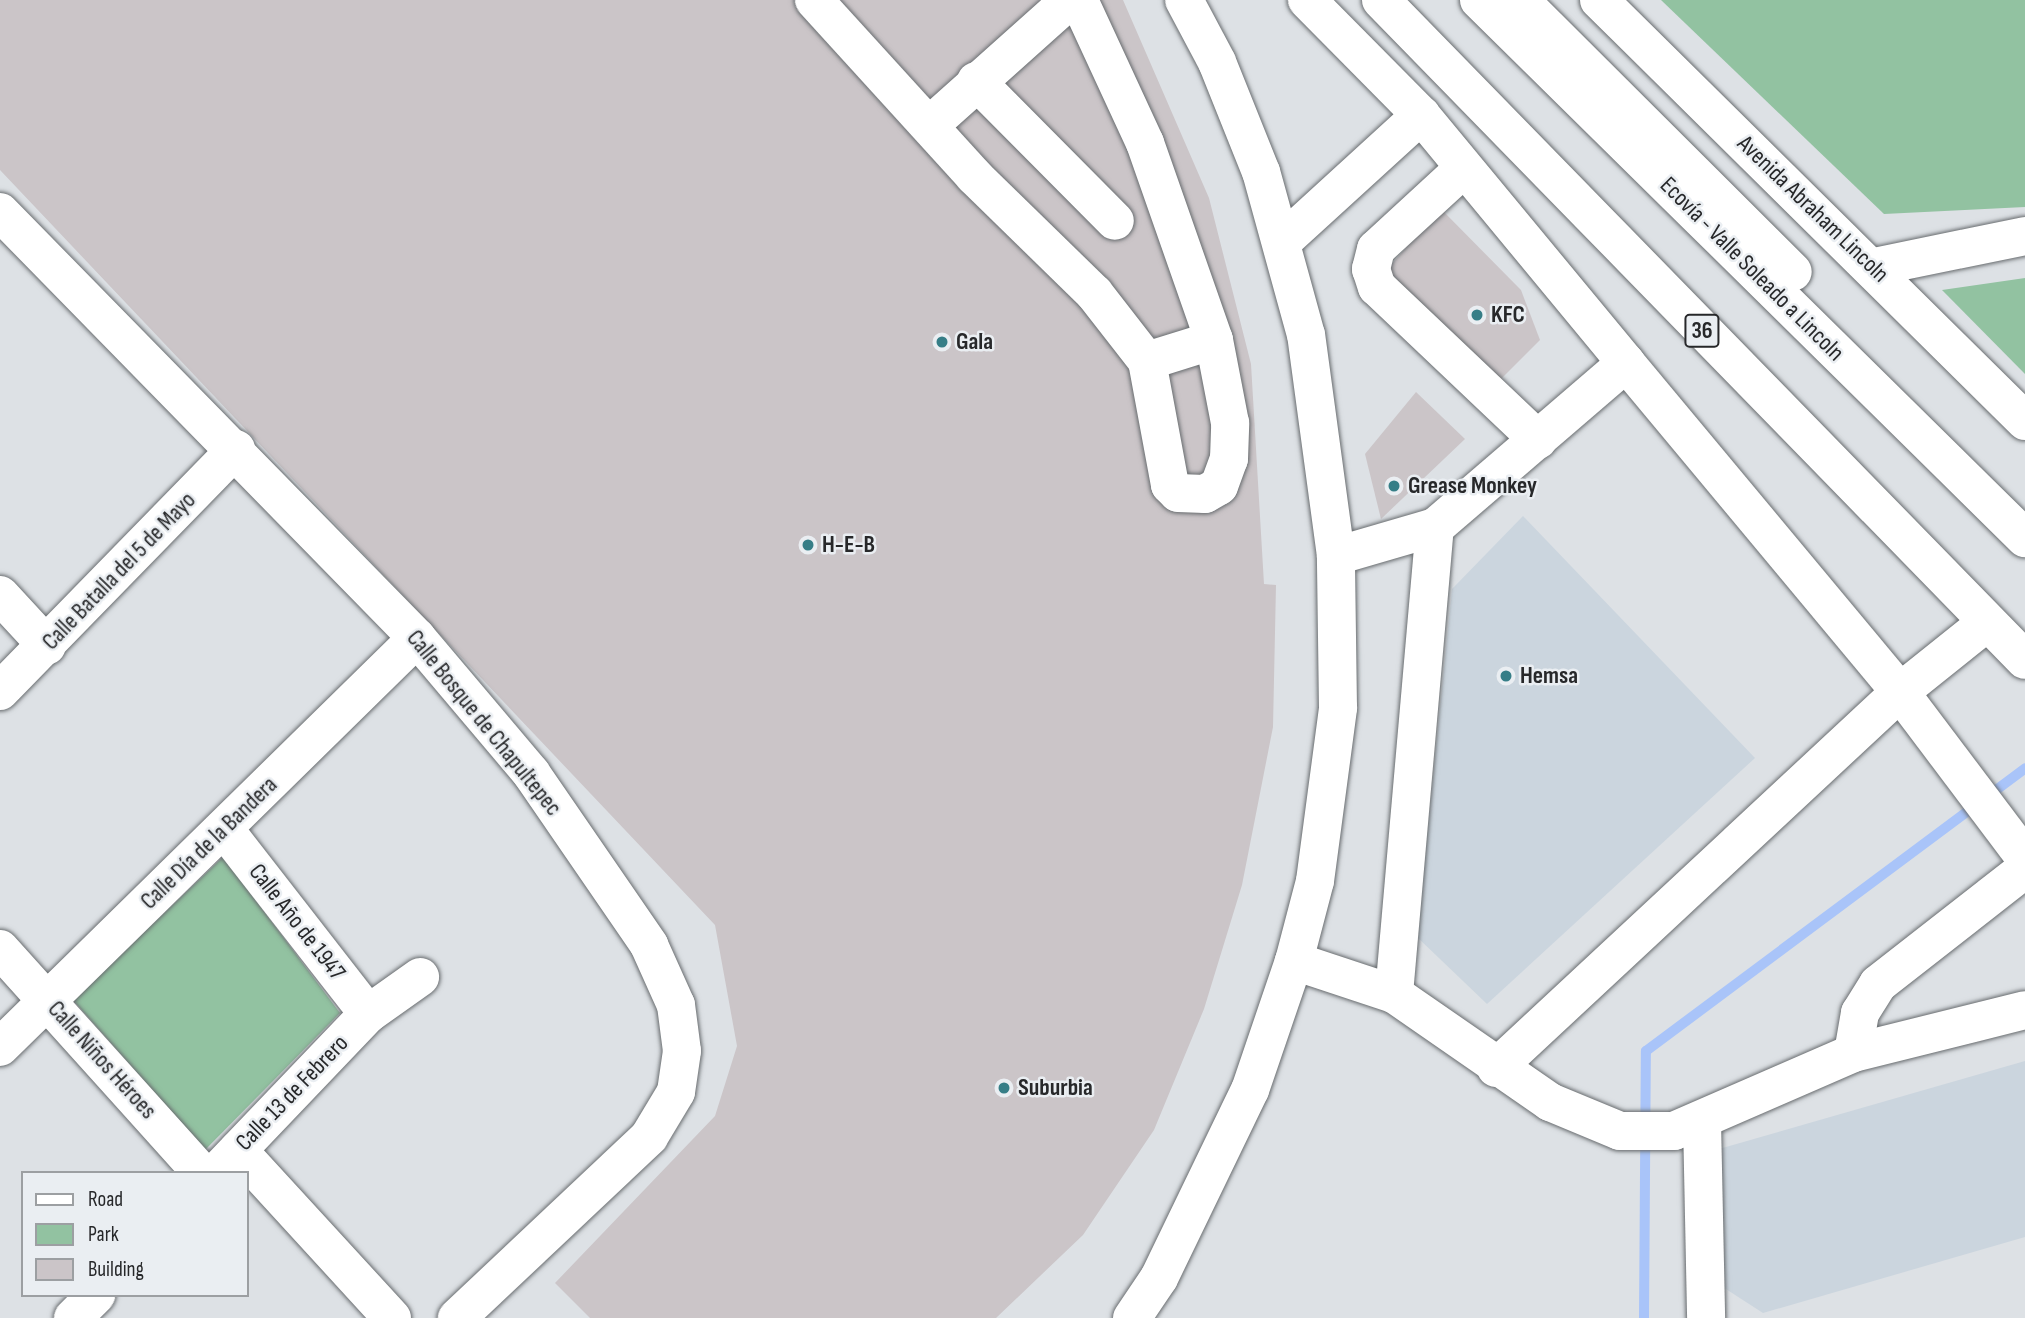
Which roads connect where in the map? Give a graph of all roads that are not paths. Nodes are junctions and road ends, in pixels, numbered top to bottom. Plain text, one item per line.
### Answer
1 (814, 0) edge
2 (1070, 0) edge
3 (1079, 0) edge
4 (1184, 0) edge
5 (1307, 0) edge
6 (1381, 0) edge
7 (1479, 0) edge
8 (1520, 0) edge
9 (1599, 0) edge
10 (976, 81) junction
11 (1421, 115) junction
12 (930, 125) junction
13 (1463, 169) junction
14 (0, 212) edge
15 (1115, 221) dead end
16 (2025, 236) edge
17 (1283, 241) junction
18 (1874, 267) junction
19 (1214, 340) junction
20 (1147, 360) junction
21 (1626, 363) junction
22 (2025, 421) edge
23 (1538, 440) junction
24 (236, 449) junction
25 (2025, 503) edge
26 (1434, 527) junction
27 (2025, 538) edge
28 (1336, 556) junction
29 (0, 595) edge
30 (1986, 623) junction
31 (417, 638) junction
32 (47, 646) junction
33 (2025, 660) edge
34 (0, 691) edge
35 (1900, 692) junction
36 (225, 830) junction
37 (2025, 858) edge
38 (2025, 869) edge
39 (0, 949) edge
40 (1294, 961) junction
41 (420, 977) dead end
42 (1394, 994) junction
43 (47, 998) junction
44 (2025, 1010) edge
45 (368, 1014) junction
46 (0, 1047) edge
47 (1853, 1053) junction
48 (1496, 1068) junction
49 (1688, 1126) junction
50 (227, 1161) edge
51 (200, 1171) edge
52 (248, 1181) edge
53 (94, 1297) edge
54 (73, 1318) edge
55 (392, 1318) edge
56 (457, 1318) edge
57 (1132, 1318) edge
58 (1706, 1318) edge

1 - 12 street
2 - 10 street
3 - 19 street
4 - 17 street
5 - 11 street
6 - 30 street, 36
7 - 27 street, Ecovía - Valle Soleado a Lincoln
8 - 25 street
9 - 18 street, Avenida Abraham Lincoln
10 - 12 street
10 - 15 street
11 - 13 street
11 - 17 street
12 - 20 street
13 - 21 street
13 - 23 street
14 - 24 street, Calle Bosque de Chapultepec
16 - 18 street
17 - 28 street
18 - 22 street, Avenida Abraham Lincoln
19 - 20 street
19 - 20 street
21 - 23 street
21 - 35 street
23 - 26 street
24 - 31 street, Calle Bosque de Chapultepec
24 - 32 street, Calle Batalla del 5 de Mayo
26 - 28 street
26 - 42 street
28 - 40 street
29 - 32 street
30 - 33 street, 36
30 - 35 street
31 - 36 street, Calle Día de la Bandera
31 - 56 street, Calle Bosque de Chapultepec
32 - 34 street, Calle Batalla del 5 de Mayo
35 - 37 street
35 - 48 street
36 - 43 street, Calle Día de la Bandera
36 - 45 street, Calle Año de 1947
38 - 47 street
39 - 43 street, Calle Niños Héroes
40 - 42 street
40 - 57 street
41 - 45 street, Calle 13 de Febrero
42 - 48 street
43 - 46 street, Calle Día de la Bandera
43 - 51 street, Calle Niños Héroes
44 - 47 street
45 - 50 street, Calle 13 de Febrero
47 - 49 street
48 - 49 street
49 - 58 street
52 - 55 street
53 - 54 street

